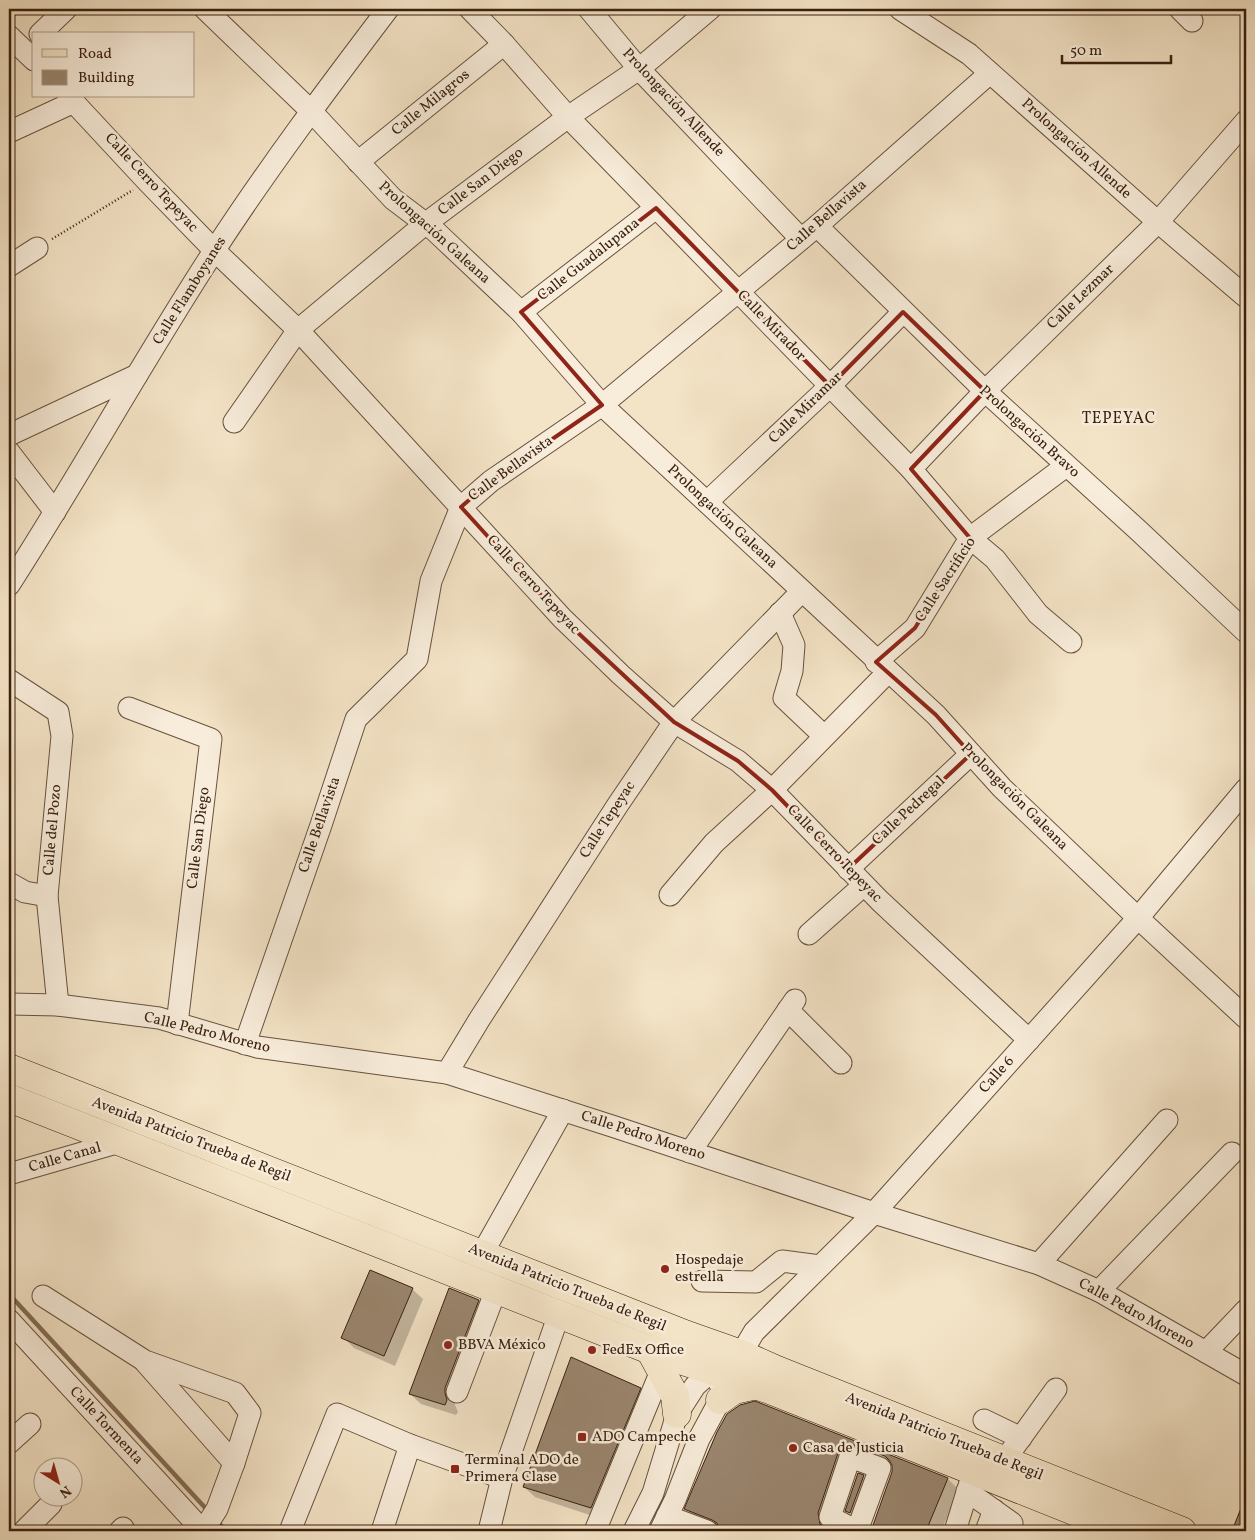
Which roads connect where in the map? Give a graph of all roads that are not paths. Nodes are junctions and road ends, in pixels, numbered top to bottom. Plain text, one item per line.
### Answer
1 (66, 9) edge
2 (205, 9) edge
3 (388, 9) edge
4 (470, 9) edge
5 (589, 9) edge
6 (710, 9) edge
7 (900, 9) edge
8 (42, 32) edge
9 (504, 44) junction
10 (639, 69) junction
11 (990, 73) junction
12 (71, 99) edge
13 (311, 111) junction
14 (568, 117) junction
15 (1246, 121) edge
16 (9, 132) edge
17 (358, 162) junction
18 (656, 208) junction
19 (1158, 222) junction
20 (425, 224) junction
21 (809, 233) junction
22 (37, 248) road end
23 (214, 250) junction
24 (9, 266) edge
25 (737, 292) junction
26 (1246, 297) edge
27 (521, 312) junction
28 (903, 312) junction
29 (298, 330) junction
30 (137, 375) junction
31 (830, 386) junction
32 (985, 392) junction
33 (602, 405) junction
34 (234, 422) dead end
35 (9, 435) edge
36 (9, 452) edge
37 (1066, 466) junction
38 (911, 469) junction
39 (707, 502) junction
40 (461, 507) junction
41 (56, 512) junction
42 (970, 538) junction
43 (9, 585) edge
44 (802, 591) junction
45 (780, 613) junction
46 (1246, 632) edge
47 (1072, 642) dead end
48 (882, 667) junction
49 (9, 680) edge
50 (130, 708) dead end
51 (674, 722) junction
52 (824, 736) junction
53 (971, 754) junction
54 (1246, 789) edge
55 (772, 790) junction
56 (848, 869) junction
57 (9, 883) edge
58 (864, 885) junction
59 (670, 895) dead end
60 (47, 896) junction
61 (1138, 918) junction
62 (809, 934) dead end
63 (9, 1004) edge
64 (58, 1005) junction
65 (1246, 1018) edge
66 (177, 1024) junction
67 (1029, 1040) junction
68 (245, 1044) junction
69 (841, 1063) dead end
70 (9, 1068) edge
71 (447, 1073) junction
72 (9, 1098) edge
73 (563, 1110) junction
74 (1167, 1120) dead end
75 (120, 1142) junction
76 (690, 1152) junction
77 (1232, 1153) dead end
78 (9, 1174) edge
79 (874, 1213) junction
80 (482, 1254) junction
81 (1039, 1264) junction
82 (820, 1266) junction
83 (702, 1281) dead end
84 (496, 1290) junction
85 (1099, 1291) junction
86 (43, 1296) dead end
87 (1246, 1310) edge
88 (559, 1314) junction
89 (9, 1320) edge
90 (687, 1335) junction
91 (1206, 1352) junction
92 (741, 1354) junction
93 (145, 1361) junction
94 (656, 1361) junction
95 (715, 1373) junction
96 (1246, 1375) edge
97 (757, 1385) junction
98 (1056, 1389) dead end
99 (457, 1392) dead end
100 (720, 1400) junction
101 (677, 1414) junction
102 (984, 1420) dead end
103 (30, 1424) dead end
104 (861, 1426) junction
105 (1021, 1438) junction
106 (9, 1443) edge
107 (410, 1445) junction
108 (850, 1457) junction
109 (1004, 1461) junction
110 (234, 1463) junction
111 (974, 1471) junction
112 (502, 1478) junction
113 (653, 1493) junction
114 (47, 1508) edge
115 (994, 1510) junction
116 (667, 1516) edge
117 (24, 1531) edge
118 (203, 1531) edge
119 (290, 1531) edge
120 (382, 1531) edge
121 (490, 1531) edge
122 (595, 1531) edge
123 (634, 1531) edge
124 (707, 1531) edge
125 (858, 1531) edge
126 (955, 1531) edge
127 (986, 1531) edge
128 (1009, 1531) edge
129 (1124, 1531) edge
130 (1182, 1531) edge

1 - 8 street
2 - 13 street, Prolongación Galeana
3 - 13 street, Calle Flamboyanes
4 - 9 street, Calle Mirador
5 - 10 street, Prolongación Allende
6 - 10 street, Calle San Diego
7 - 11 street, Prolongación Allende
9 - 14 street, Calle Mirador
9 - 17 street, Calle Milagros
10 - 14 street, Calle San Diego
10 - 21 street, Prolongación Allende
11 - 19 street, Prolongación Allende
11 - 21 street, Calle Bellavista
12 - 16 street
12 - 23 street, Calle Cerro Tepeyac
13 - 17 street, Prolongación Galeana
13 - 23 street, Calle Flamboyanes
14 - 18 street, Calle Mirador
14 - 20 street, Calle San Diego
15 - 19 street, Calle Lezmar
17 - 20 street, Prolongación Galeana
18 - 25 street, Calle Mirador
18 - 27 street, Calle Guadalupana
19 - 26 street, Prolongación Allende
19 - 32 street, Calle Lezmar
20 - 27 street, Prolongación Galeana
20 - 29 street, Calle San Diego
21 - 25 street, Calle Bellavista
21 - 28 street, Prolongación Bravo
22 - 24 street
23 - 29 street, Calle Cerro Tepeyac
23 - 30 street, Calle Flamboyanes
25 - 31 street, Calle Mirador
25 - 33 street, Calle Bellavista
27 - 33 street, Prolongación Galeana
28 - 31 street, Calle Miramar
28 - 32 street, Prolongación Bravo
29 - 34 street, Calle San Diego
29 - 40 street, Calle Cerro Tepeyac
30 - 35 street
30 - 41 street, Calle Flamboyanes
31 - 38 street, Calle Mirador
31 - 39 street, Calle Miramar
32 - 37 street, Prolongación Bravo
32 - 38 street, Calle Lezmar
33 - 39 street, Prolongación Galeana
33 - 40 street, Calle Bellavista
36 - 41 street
37 - 42 street, Calle Sacrificio
37 - 46 street, Prolongación Bravo
38 - 42 street, Calle Mirador
39 - 44 street, Prolongación Galeana
40 - 51 street, Calle Cerro Tepeyac
40 - 68 street, Calle Bellavista
41 - 43 street, Calle Flamboyanes
42 - 47 street, Calle Mirador
42 - 48 street, Calle Sacrificio
44 - 45 street, Calle Tepeyac
44 - 48 street, Prolongación Galeana
45 - 51 street, Calle Tepeyac
45 - 52 street
48 - 52 street, Calle Sacrificio
48 - 53 street, Prolongación Galeana
49 - 60 street, Calle del Pozo
50 - 66 street, Calle San Diego
51 - 55 street, Calle Cerro Tepeyac
51 - 71 street, Calle Tepeyac
52 - 55 street, Calle Sacrificio
53 - 56 street, Calle Pedregal
53 - 61 street, Prolongación Galeana
54 - 61 street, Calle 6
55 - 56 street, Calle Cerro Tepeyac
55 - 59 street, Calle Sacrificio
56 - 58 street, Calle Cerro Tepeyac
57 - 60 street
58 - 62 street
58 - 67 street, Calle Cerro Tepeyac
60 - 64 street, Calle del Pozo
61 - 65 street, Prolongación Galeana
61 - 67 street, Calle 6
63 - 64 street, Calle Pedro Moreno
64 - 66 street, Calle Pedro Moreno
66 - 68 street, Calle Pedro Moreno
67 - 79 street, Calle 6
68 - 71 street, Calle Pedro Moreno
69 - 76 street
70 - 80 main road, Avenida Patricio Trueba de Regil
71 - 73 street, Calle Pedro Moreno
72 - 75 main road, Avenida Patricio Trueba de Regil
73 - 76 street, Calle Pedro Moreno
73 - 80 street
74 - 81 street
75 - 78 street, Calle Canal
75 - 84 main road, Avenida Patricio Trueba de Regil
76 - 79 street, Calle Pedro Moreno
77 - 85 street
79 - 81 street, Calle Pedro Moreno
79 - 82 street, Calle 6
80 - 90 main road, Avenida Patricio Trueba de Regil
81 - 85 street, Calle Pedro Moreno
82 - 83 street
82 - 92 street, Calle 6
84 - 88 main road, Avenida Patricio Trueba de Regil
84 - 99 street
85 - 91 street, Calle Pedro Moreno
86 - 93 street
87 - 91 street
88 - 94 main road, Avenida Patricio Trueba de Regil
88 - 112 street
89 - 118 street, Calle Tormenta
90 - 92 main road, Avenida Patricio Trueba de Regil
90 - 95 main road
91 - 96 street, Calle Pedro Moreno
92 - 95 main road
92 - 97 main road
92 - 111 main road, Avenida Patricio Trueba de Regil
93 - 110 street
93 - 110 street
94 - 95 main road, Avenida Patricio Trueba de Regil
94 - 101 main road
94 - 122 street
95 - 97 main road, Avenida Patricio Trueba de Regil
95 - 100 street
95 - 101 street
97 - 100 main road
97 - 104 main road, Avenida Patricio Trueba de Regil
98 - 105 street
100 - 116 street
101 - 113 street
102 - 105 street
103 - 106 street
104 - 108 street
104 - 111 main road, Avenida Patricio Trueba de Regil
105 - 109 street
107 - 112 street
107 - 119 street
107 - 120 street
108 - 125 street
108 - 125 street
109 - 111 main road, Avenida Patricio Trueba de Regil
109 - 130 main road, Avenida Patricio Trueba de Regil
110 - 118 street
111 - 115 street
111 - 126 street
111 - 129 main road, Avenida Patricio Trueba de Regil
112 - 121 street
113 - 116 street
113 - 123 street
114 - 117 street
115 - 127 street
115 - 128 street
116 - 124 street

